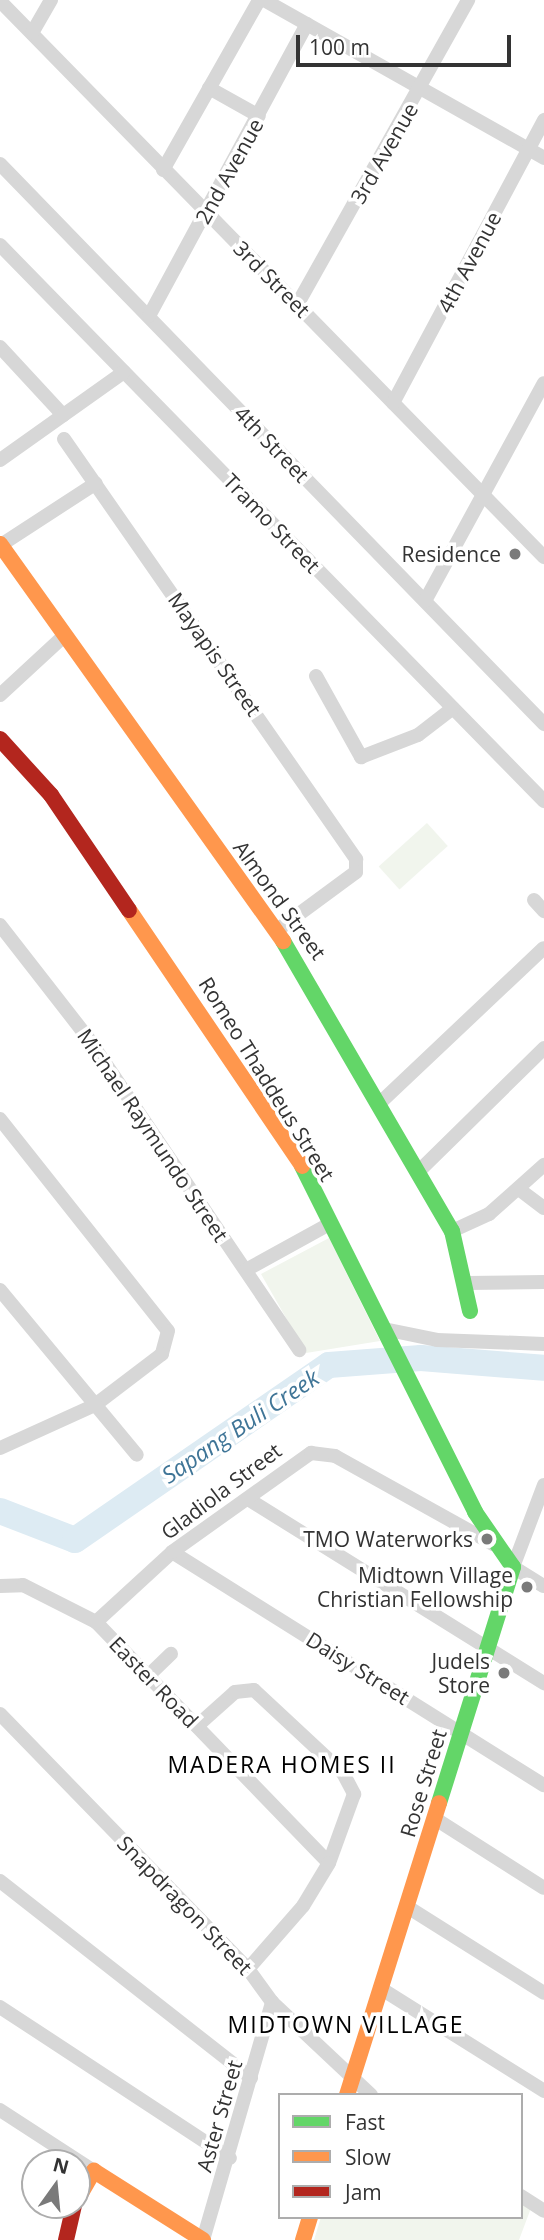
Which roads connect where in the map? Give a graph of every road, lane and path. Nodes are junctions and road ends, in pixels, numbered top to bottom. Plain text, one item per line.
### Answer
1 (51, 0) edge
2 (261, 0) edge
3 (468, 0) edge
4 (0, 1) edge
5 (307, 24) junction
6 (32, 33) junction
7 (209, 88) junction
8 (421, 88) junction
9 (259, 116) junction
10 (544, 120) edge
11 (529, 149) junction
12 (544, 158) edge
13 (0, 164) edge
14 (163, 170) junction
15 (206, 213) junction
16 (0, 245) edge
17 (297, 305) junction
18 (149, 316) junction
19 (0, 347) edge
20 (124, 372) junction
21 (544, 383) edge
22 (393, 403) junction
23 (62, 415) junction
24 (64, 439) dead end
25 (1, 458) edge
26 (96, 483) junction
27 (482, 495) junction
28 (0, 545) edge
29 (544, 557) edge
30 (425, 601) junction
31 (64, 636) junction
32 (316, 676) dead end
33 (0, 695) edge
34 (453, 708) junction
35 (544, 724) edge
36 (3, 749) edge
37 (544, 801) edge
38 (0, 925) edge
39 (276, 931) junction
40 (544, 948) edge
41 (544, 1048) edge
42 (383, 1100) junction
43 (0, 1119) edge
44 (544, 1165) edge
45 (418, 1172) junction
46 (520, 1190) junction
47 (544, 1208) edge
48 (331, 1223) junction
49 (452, 1231) junction
50 (246, 1270) junction
51 (544, 1282) edge
52 (467, 1283) junction
53 (0, 1290) edge
54 (470, 1311) dead end
55 (387, 1336) junction
56 (544, 1345) edge
57 (299, 1350) dead end
58 (95, 1405) junction
59 (0, 1448) edge
60 (137, 1455) dead end
61 (544, 1485) edge
62 (248, 1499) junction
63 (493, 1544) junction
64 (172, 1552) junction
65 (513, 1567) junction
66 (0, 1586) edge
67 (544, 1587) edge
68 (96, 1622) junction
69 (489, 1647) junction
70 (171, 1654) dead end
71 (148, 1675) junction
72 (544, 1683) edge
73 (0, 1714) edge
74 (197, 1726) junction
75 (461, 1733) junction
76 (544, 1785) edge
77 (434, 1818) junction
78 (329, 1863) junction
79 (0, 1881) edge
80 (544, 1888) edge
81 (406, 1906) junction
82 (248, 1969) junction
83 (380, 1988) junction
84 (544, 1993) edge
85 (272, 2003) junction
86 (0, 2007) edge
87 (251, 2078) junction
88 (349, 2088) edge
89 (544, 2091) edge
90 (0, 2110) edge
91 (230, 2158) junction
92 (94, 2171) junction
93 (91, 2176) edge
94 (523, 2197) edge
95 (544, 2211) edge
96 (71, 2219) edge
97 (309, 2219) edge
98 (66, 2240) edge
99 (203, 2240) edge
100 (303, 2240) edge

1 - 6 street
2 - 5 street
2 - 7 street
3 - 8 street, 3rd Avenue
4 - 6 street, 3rd Street
5 - 8 street
5 - 9 street, 2nd Avenue
6 - 14 street, 3rd Street
7 - 9 street
7 - 14 street
8 - 11 street
8 - 17 street, 3rd Avenue
9 - 15 street, 2nd Avenue
10 - 11 street, 4th Avenue
11 - 12 street
11 - 22 street, 4th Avenue
13 - 18 street, 4th Street
14 - 15 street, 3rd Street
15 - 17 street, 3rd Street
15 - 18 street, 2nd Avenue
16 - 20 street, Tramo Street
17 - 22 street, 3rd Street
18 - 30 street, 4th Street
19 - 23 street
20 - 23 street
20 - 34 street, Tramo Street
21 - 27 street
22 - 27 street, 3rd Street
23 - 25 street
24 - 26 street, Mayapis Street
26 - 28 street
26 - 39 street, Mayapis Street
27 - 29 street, 3rd Street
27 - 30 street
28 - 31 street, Almond Street
30 - 35 street, 4th Street
31 - 33 street
31 - 39 street, Almond Street
32 - 34 street
34 - 37 street, Tramo Street
36 - 48 street, Romeo Thaddeus Street
38 - 50 street, Michael Raymundo Street
39 - 42 street, Almond Street
40 - 42 street
41 - 45 street
42 - 45 street, Almond Street
43 - 58 street
44 - 46 street
45 - 49 street, Almond Street
46 - 47 street
46 - 49 street
48 - 50 street
48 - 55 street, Romeo Thaddeus Street
49 - 52 street, Almond Street
50 - 57 street, Michael Raymundo Street
51 - 52 street
52 - 54 street, Almond Street
53 - 58 street
55 - 56 street
55 - 63 street, Romeo Thaddeus Street
58 - 59 street
58 - 60 street
61 - 65 street, Rose Street
62 - 63 street, Gladiola Street
62 - 64 street, Gladiola Street
62 - 69 street
63 - 65 street, Gladiola Street
64 - 68 street, Gladiola Street
64 - 75 street, Daisy Street
65 - 67 street, Gladiola Street
65 - 69 street, Rose Street
66 - 68 street
68 - 71 street, Easter Road
69 - 72 street
69 - 75 street, Rose Street
70 - 71 street
71 - 74 street, Easter Road
73 - 82 street, Snapdragon Street
74 - 78 street, Easter Road
74 - 78 street
75 - 76 street, Daisy Street
75 - 77 street, Rose Street
77 - 80 street
77 - 81 street, Rose Street
78 - 82 street
79 - 87 street
81 - 83 street, Rose Street
81 - 84 street
82 - 85 street, Snapdragon Street
83 - 88 street, Rose Street
83 - 89 street
85 - 87 street, Aster Street
85 - 88 street, Snapdragon Street
86 - 91 street
87 - 91 street, Aster Street
90 - 92 street
91 - 99 street, Aster Street
92 - 93 street
92 - 99 street
94 - 95 street
96 - 98 street
97 - 100 street

